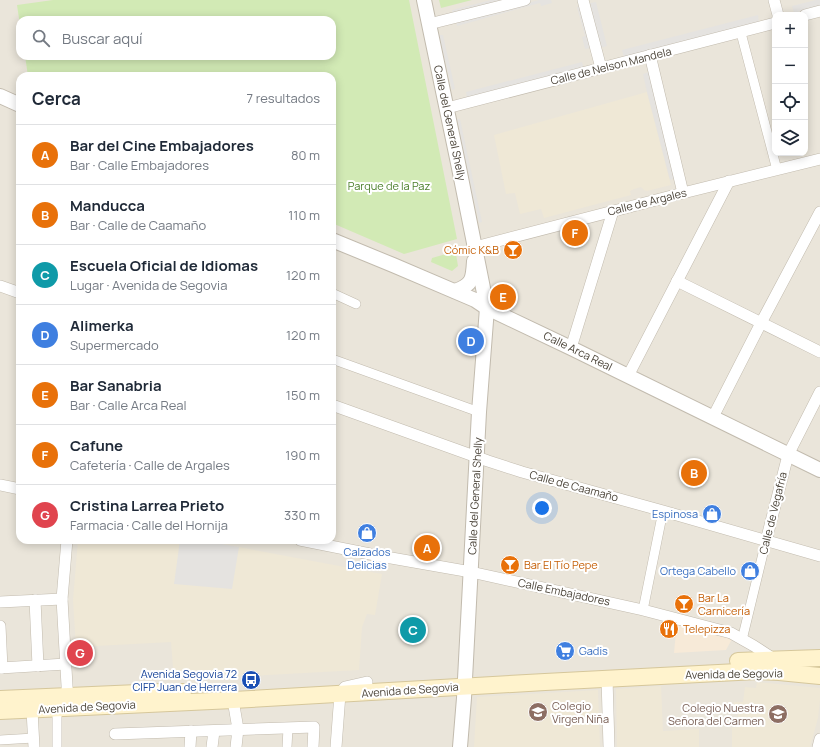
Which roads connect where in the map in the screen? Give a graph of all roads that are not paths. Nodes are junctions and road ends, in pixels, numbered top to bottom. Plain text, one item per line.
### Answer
1 (424, 0) edge
2 (525, 0) edge
3 (583, 0) edge
4 (774, 0) edge
5 (820, 11) edge
6 (777, 12) edge
7 (808, 14) edge
8 (429, 24) junction
9 (772, 24) edge
10 (741, 33) junction
11 (650, 55) junction
12 (601, 68) junction
13 (0, 96) edge
14 (16, 103) edge
15 (447, 108) junction
16 (820, 159) edge
17 (777, 170) junction
18 (729, 182) junction
19 (683, 193) junction
20 (613, 211) junction
21 (820, 212) edge
22 (336, 242) edge
23 (475, 247) junction
24 (677, 281) junction
25 (0, 286) edge
26 (455, 291) junction
27 (16, 292) edge
28 (336, 295) edge
29 (356, 304) dead end
30 (487, 308) junction
31 (761, 323) junction
32 (571, 348) junction
33 (820, 352) edge
34 (336, 360) edge
35 (628, 376) junction
36 (820, 392) edge
37 (336, 407) edge
38 (479, 412) junction
39 (713, 417) junction
40 (788, 455) junction
41 (476, 457) junction
42 (820, 470) edge
43 (0, 485) edge
44 (16, 488) edge
45 (663, 511) junction
46 (766, 541) junction
47 (67, 544) edge
48 (320, 544) edge
49 (820, 556) edge
50 (471, 572) junction
51 (62, 599) junction
52 (35, 600) junction
53 (0, 602) edge
54 (643, 610) junction
55 (0, 626) edge
56 (742, 640) junction
57 (820, 658) edge
58 (774, 659) junction
59 (66, 664) junction
60 (38, 666) junction
61 (1, 668) edge
62 (820, 676) edge
63 (607, 678) junction
64 (465, 681) junction
65 (367, 682) junction
66 (340, 694) junction
67 (0, 699) edge
68 (233, 700) junction
69 (65, 704) junction
70 (32, 710) junction
71 (0, 711) edge
72 (288, 728) junction
73 (238, 729) junction
74 (214, 730) junction
75 (191, 732) junction
76 (115, 734) dead end
77 (820, 739) edge
78 (0, 740) edge
79 (34, 743) edge
80 (57, 747) edge
81 (190, 747) edge
82 (212, 747) edge
83 (236, 747) edge
84 (286, 747) edge
85 (313, 747) edge
86 (336, 747) edge
87 (460, 747) edge
88 (609, 747) edge
89 (818, 747) edge

1 - 8 street, Calle del General Shelly
2 - 8 street
3 - 12 street
4 - 6 street
5 - 7 street
8 - 15 street, Calle del General Shelly
9 - 10 street, Calle de Nelson Mandela
10 - 11 street, Calle de Nelson Mandela
10 - 17 street
11 - 12 street, Calle de Nelson Mandela
11 - 19 street
12 - 15 street, Calle de Nelson Mandela
13 - 14 street
15 - 23 street, Calle del General Shelly
16 - 17 street, Calle de Argales
17 - 18 street, Calle de Argales
18 - 19 street, Calle de Argales
18 - 24 street
19 - 20 street, Calle de Argales
20 - 23 street, Calle de Argales
20 - 32 street
21 - 31 street
22 - 26 street, Calle Arca Real
23 - 26 street, Calle del General Shelly
23 - 30 street, Calle del General Shelly
24 - 31 street
24 - 35 street
25 - 27 street
26 - 30 street, Calle Arca Real
28 - 29 street
30 - 32 street, Calle Arca Real
30 - 38 street, Calle del General Shelly
31 - 33 street
31 - 39 street
32 - 35 street, Calle Arca Real
34 - 38 street
35 - 39 street, Calle Arca Real
36 - 40 street, Calle de Vegafría
37 - 41 street, Calle de Caamaño
38 - 41 street, Calle del General Shelly
39 - 40 street, Calle Arca Real
40 - 42 street, Calle Arca Real
40 - 46 street, Calle de Vegafría
41 - 45 street, Calle de Caamaño
41 - 50 street, Calle del General Shelly
43 - 44 street
45 - 46 street, Calle de Caamaño
45 - 54 street
46 - 49 street, Calle de Caamaño
46 - 56 street, Calle de Vegafría
47 - 51 street
48 - 50 street, Calle Embajadores
50 - 54 street, Calle Embajadores
50 - 64 street, Calle del General Shelly
51 - 52 street
51 - 59 street
52 - 53 street
52 - 60 street
54 - 56 street, Calle Embajadores
55 - 61 street
56 - 58 street, Calle Embajadores
57 - 58 main road
58 - 64 main road, Avenida de Segovia
59 - 60 street
59 - 69 street
60 - 61 street
62 - 63 main road, Avenida de Segovia
63 - 64 main road, Avenida de Segovia
63 - 88 street
64 - 65 main road, Avenida de Segovia
64 - 66 main road, Avenida de Segovia
64 - 87 street, Calle del General Shelly
65 - 66 street
65 - 69 main road, Avenida de Segovia
66 - 68 main road, Avenida de Segovia
66 - 86 street
67 - 69 main road, Avenida de Segovia
68 - 69 main road, Avenida de Segovia
68 - 73 street
69 - 70 main road, Avenida de Segovia
69 - 80 street
70 - 71 main road, Avenida de Segovia
70 - 79 street
72 - 73 street
72 - 84 street
72 - 85 street
73 - 74 street
73 - 83 street
74 - 75 street
74 - 82 street
75 - 76 street
75 - 81 street
77 - 89 street
78 - 79 street

